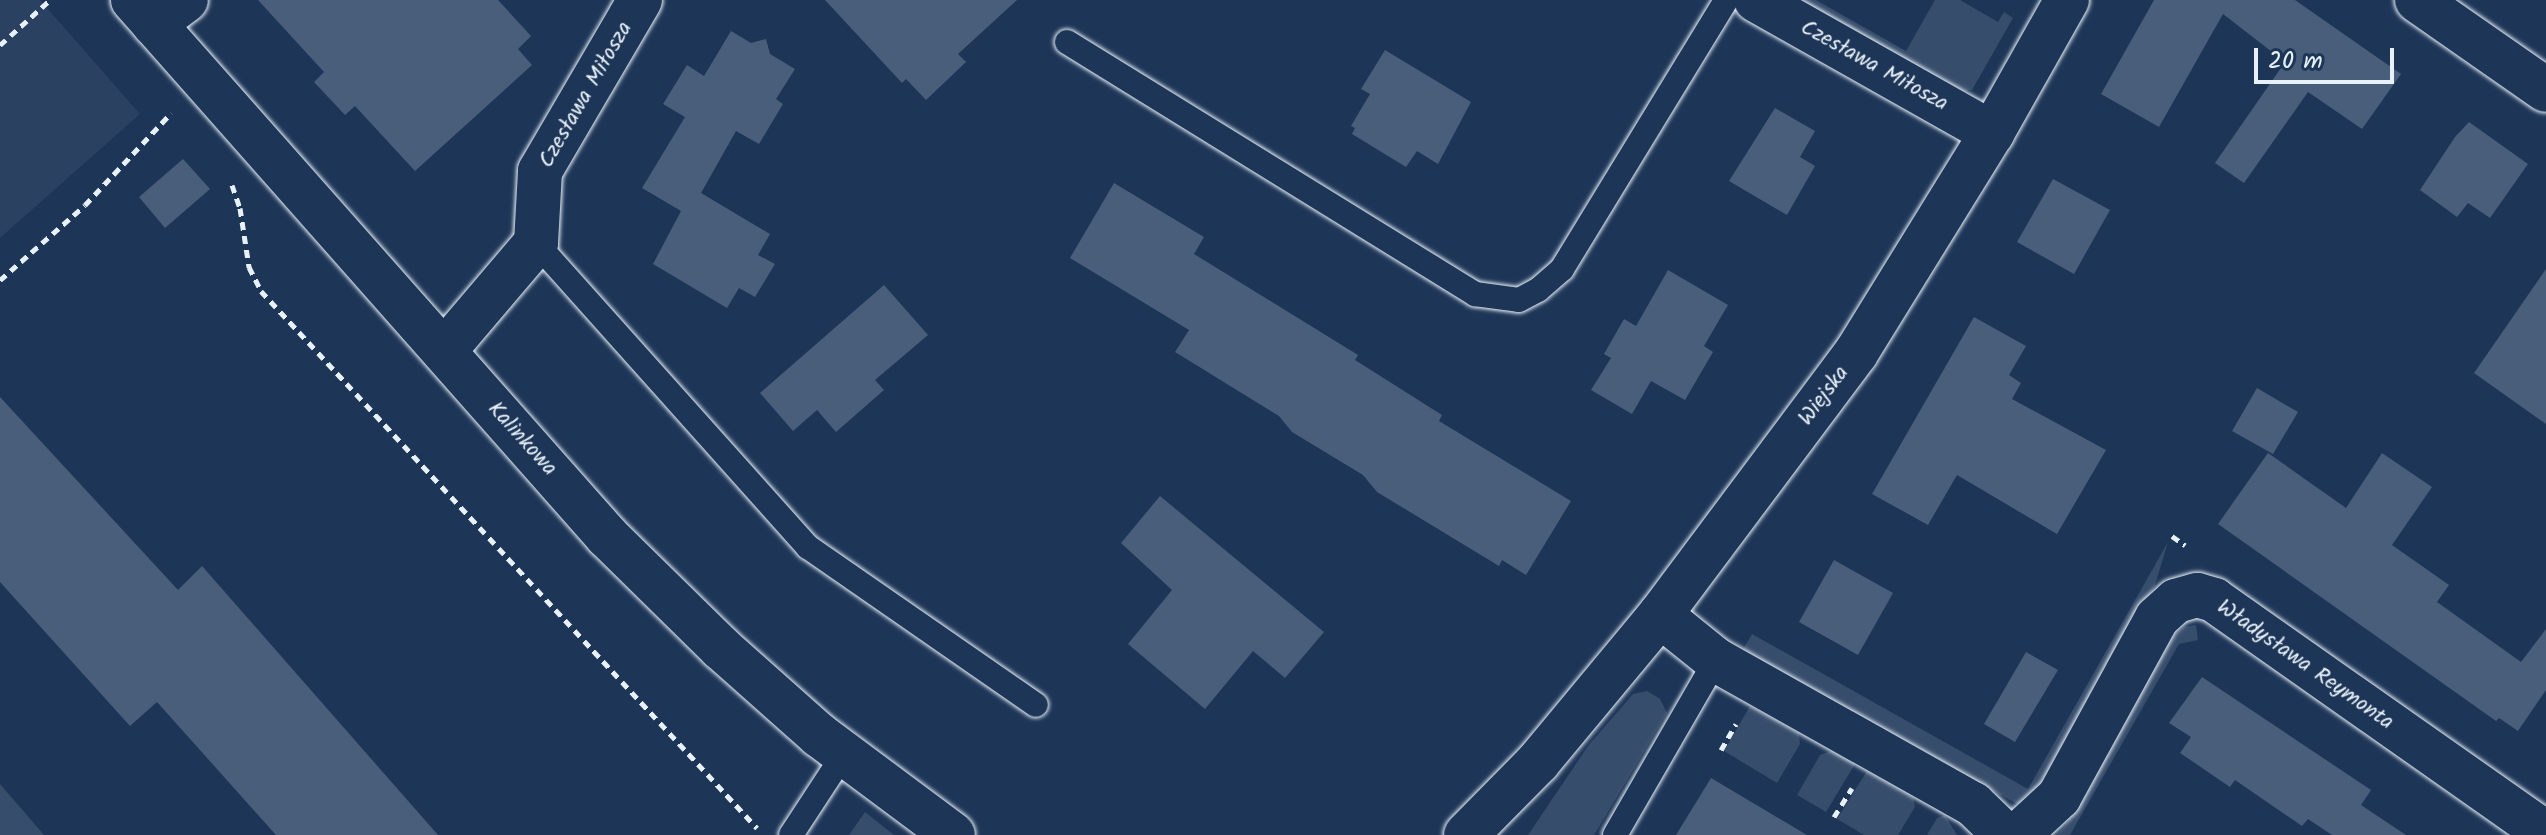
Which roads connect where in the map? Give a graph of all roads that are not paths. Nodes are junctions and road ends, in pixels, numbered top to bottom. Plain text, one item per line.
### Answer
1 (640, 0) edge
2 (1726, 0) edge
3 (1756, 0) edge
4 (2067, 0) edge
5 (2417, 0) edge
6 (158, 8) edge
7 (1067, 42) dead end
8 (2546, 90) edge
9 (1992, 133) junction
10 (536, 243) junction
11 (444, 351) junction
12 (1660, 615) junction
13 (1716, 660) junction
14 (1036, 705) dead end
15 (844, 754) junction
16 (1538, 762) junction
17 (2546, 833) edge
18 (791, 835) edge
19 (953, 835) edge
20 (1466, 835) edge
21 (1500, 835) edge
22 (1615, 835) edge
23 (2005, 835) edge
24 (2018, 835) edge

1 - 10 street, Czesława Miłosza
2 - 7 lane
3 - 9 street, Czesława Miłosza
4 - 9 street, Wiejska
5 - 8 street
6 - 11 street, Kalinkowa
9 - 12 street, Wiejska
10 - 11 street
10 - 14 lane
11 - 15 street, Kalinkowa
12 - 13 street
12 - 16 street, Wiejska
13 - 22 lane
13 - 23 street
15 - 18 lane
15 - 19 street, Kalinkowa
16 - 20 street, Wiejska
16 - 21 street, Wiejska
17 - 24 street, Władysława Reymonta

